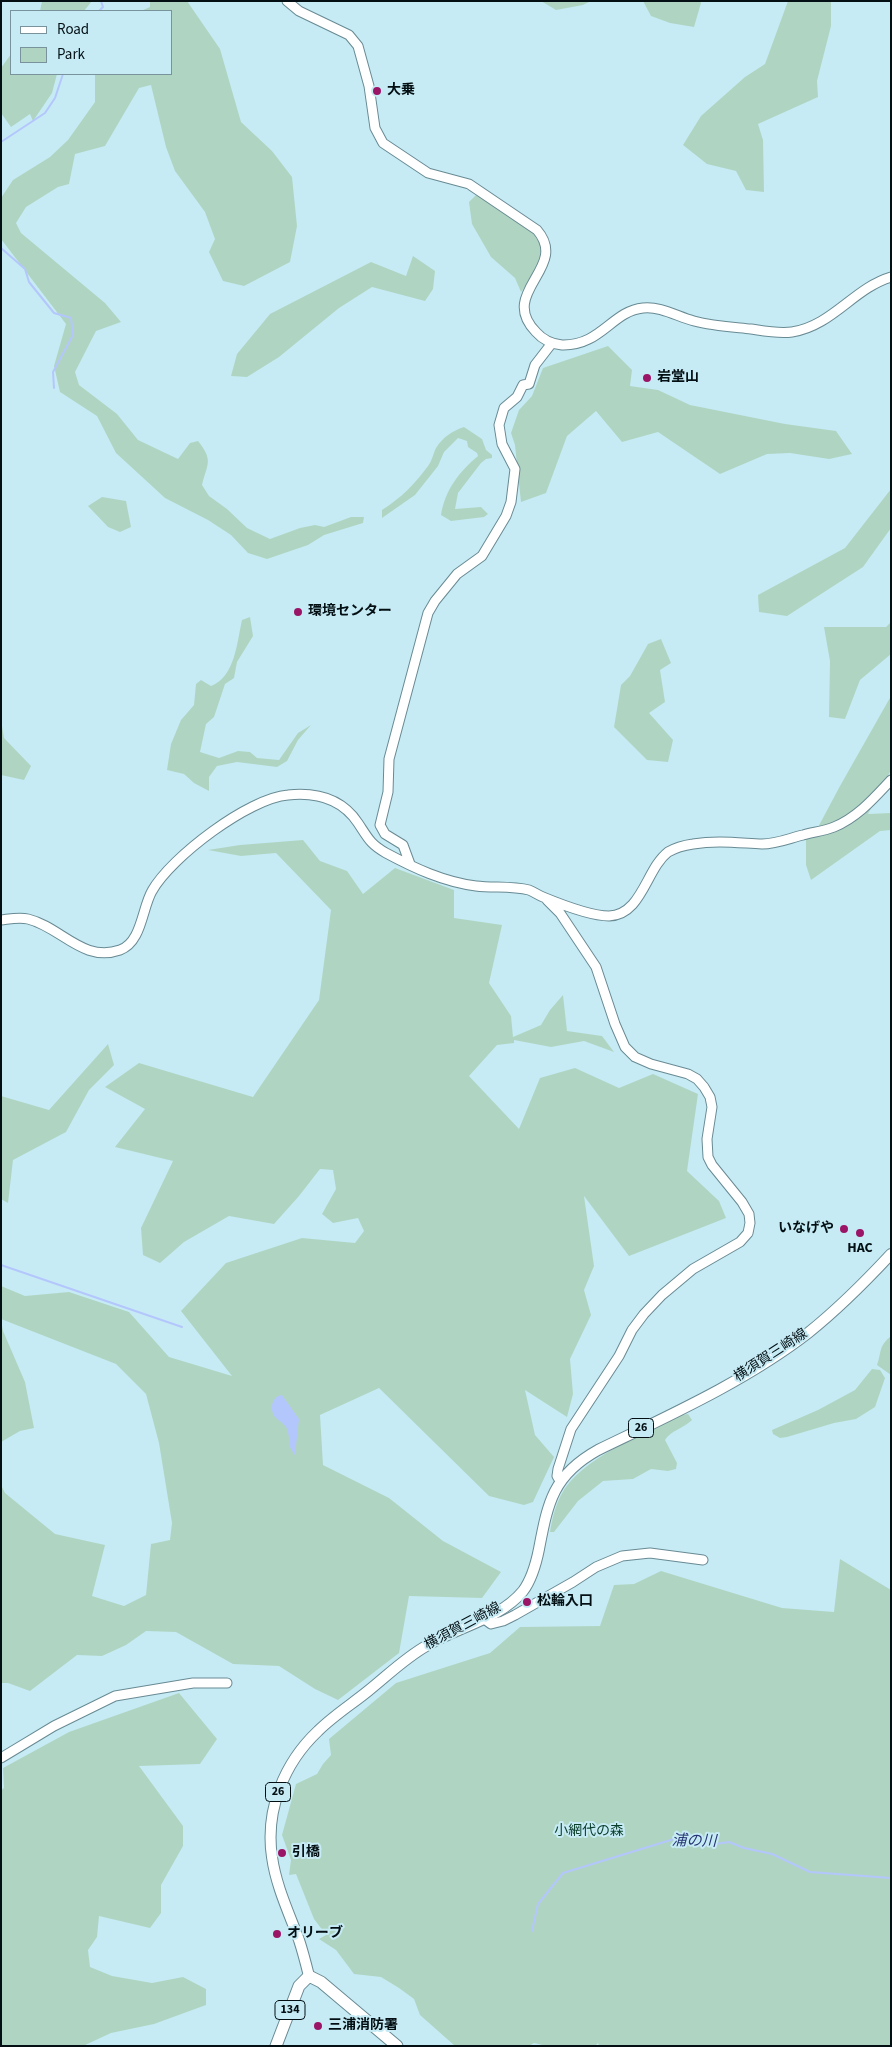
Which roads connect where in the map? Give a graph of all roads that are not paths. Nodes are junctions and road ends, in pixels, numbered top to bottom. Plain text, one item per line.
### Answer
1 (287, 1) edge
2 (891, 277) edge
3 (552, 343) junction
4 (891, 780) edge
5 (410, 864) junction
6 (545, 898) junction
7 (1, 920) edge
8 (891, 1254) edge
9 (560, 1481) junction
10 (703, 1560) dead end
11 (483, 1618) junction
12 (227, 1683) dead end
13 (1, 1758) edge
14 (309, 1976) junction
15 (280, 2044) edge
16 (397, 2046) edge

1 - 3 street
2 - 3 street
3 - 5 street
4 - 6 street
5 - 6 street
5 - 7 street
6 - 9 street
8 - 9 main road, 横須賀三崎線 / 26
9 - 11 main road, 横須賀三崎線 / 26
10 - 11 street
11 - 14 main road, 横須賀三崎線 / 26
12 - 13 street
14 - 15 highway, 134
14 - 16 highway

